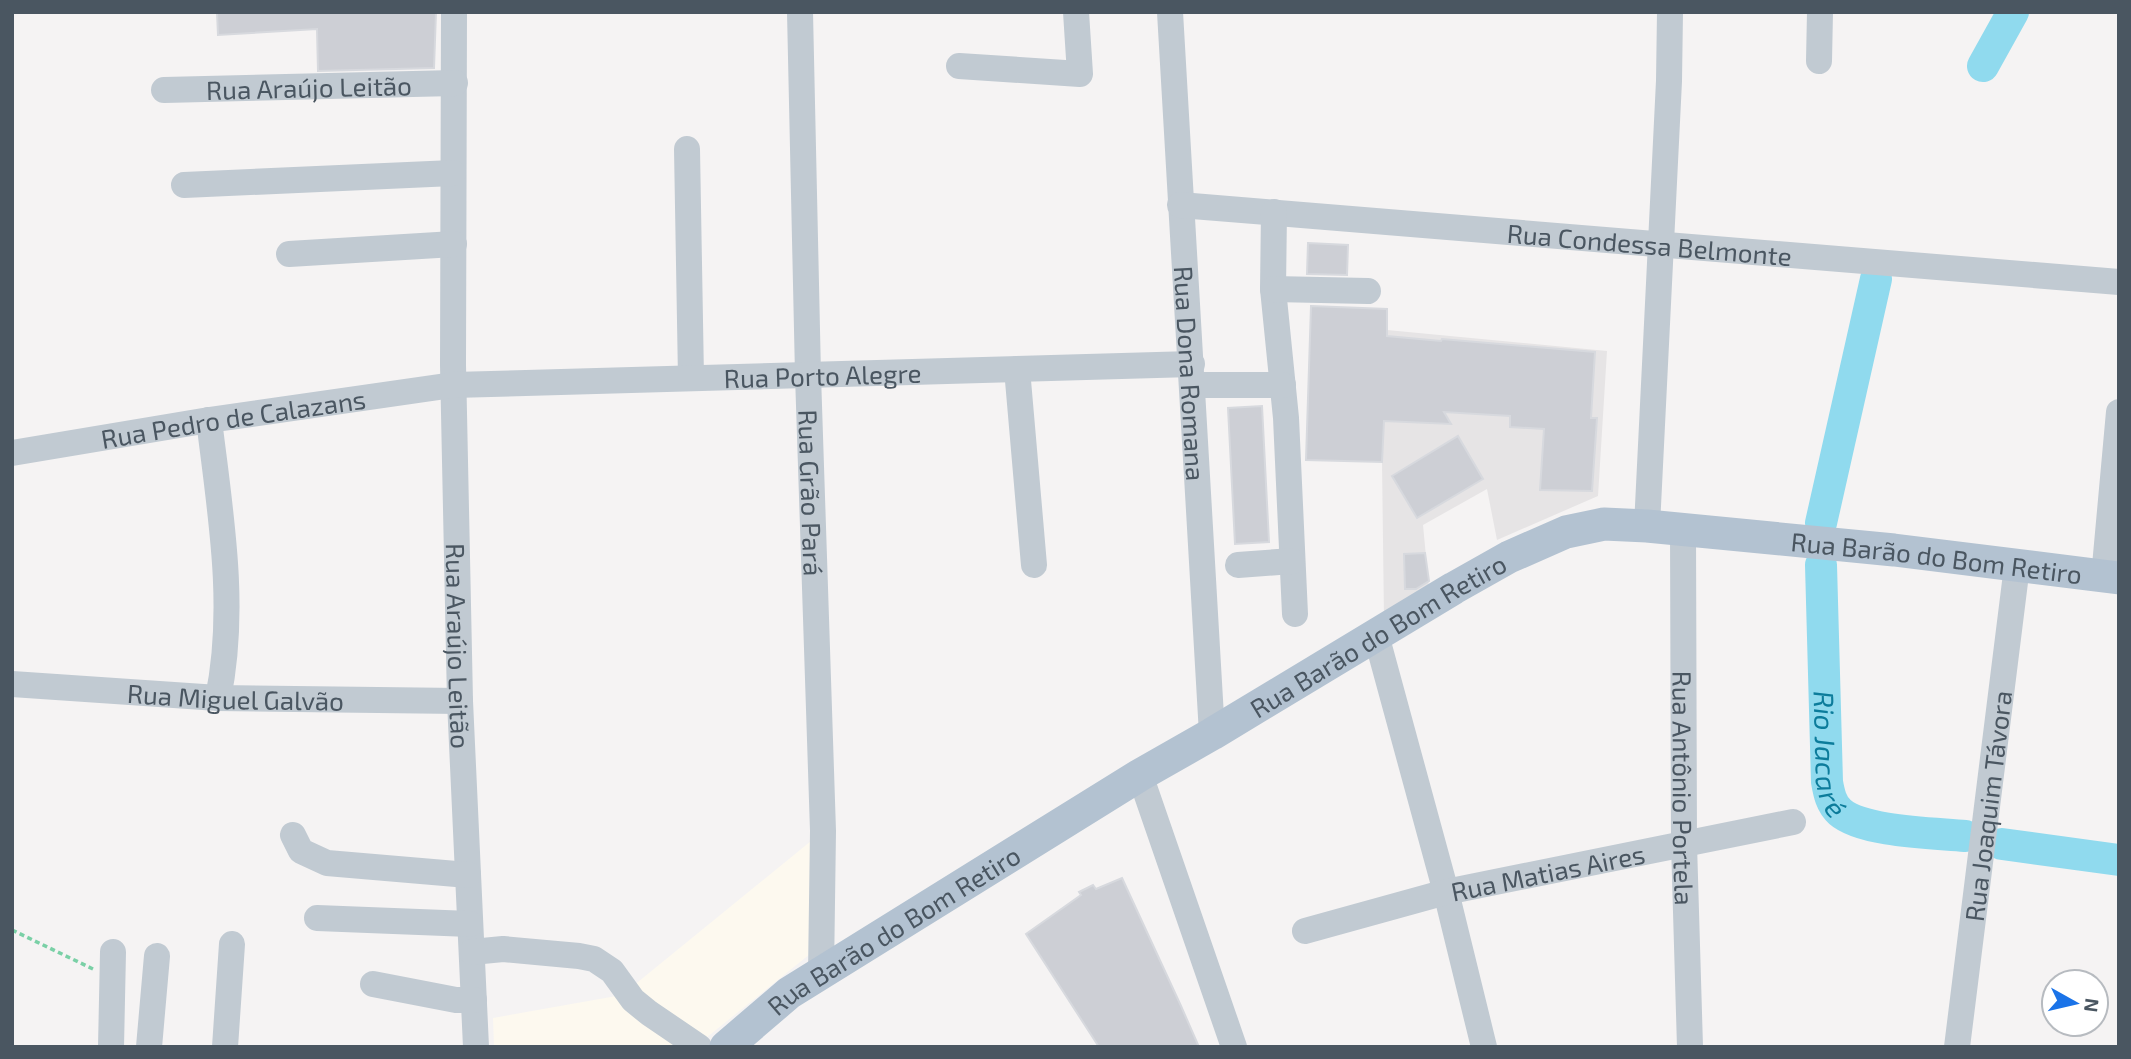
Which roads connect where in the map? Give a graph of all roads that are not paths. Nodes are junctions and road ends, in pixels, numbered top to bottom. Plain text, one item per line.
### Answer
1 (454, 12) edge
2 (800, 12) edge
3 (1076, 12) edge
4 (1170, 12) edge
5 (1670, 12) edge
6 (1820, 12) edge
7 (1819, 61) dead end
8 (959, 66) dead end
9 (455, 83) junction
10 (163, 90) dead end
11 (687, 149) dead end
12 (453, 173) junction
13 (184, 184) dead end
14 (1180, 205) junction
15 (1273, 212) junction
16 (454, 244) junction
17 (1660, 244) junction
18 (289, 254) dead end
19 (2119, 282) edge
20 (1273, 289) junction
21 (1368, 291) dead end
22 (1017, 369) junction
23 (1192, 374) junction
24 (808, 375) junction
25 (691, 378) junction
26 (453, 385) junction
27 (1283, 385) junction
28 (2119, 412) edge
29 (209, 420) junction
30 (12, 453) edge
31 (1647, 526) junction
32 (1683, 531) junction
33 (1292, 561) junction
34 (1034, 565) dead end
35 (1238, 565) dead end
36 (2017, 566) junction
37 (2112, 578) edge
38 (1295, 614) dead end
39 (1376, 635) junction
40 (12, 684) edge
41 (218, 698) junction
42 (460, 701) junction
43 (1212, 734) junction
44 (1140, 775) junction
45 (1793, 822) dead end
46 (293, 835) dead end
47 (1684, 844) junction
48 (468, 875) junction
49 (1446, 892) junction
50 (317, 918) dead end
51 (470, 924) junction
52 (1305, 931) dead end
53 (232, 944) dead end
54 (472, 952) junction
55 (157, 956) dead end
56 (112, 965) road end
57 (821, 974) junction
58 (373, 984) dead end
59 (474, 1000) junction
60 (722, 1046) edge
61 (111, 1047) edge
62 (149, 1047) edge
63 (225, 1047) edge
64 (477, 1047) edge
65 (1234, 1047) edge
66 (1484, 1047) edge
67 (1690, 1047) edge
68 (1957, 1047) edge

1 - 9 street, Rua Araújo Leitão
2 - 24 street, Rua Grão Pará
3 - 8 street
4 - 14 street, Rua Dona Romana
5 - 17 street
6 - 7 street
9 - 10 street, Rua Araújo Leitão
9 - 12 street, Rua Araújo Leitão
11 - 25 street
12 - 13 street
12 - 16 street, Rua Araújo Leitão
14 - 15 street, Rua Condessa Belmonte
14 - 23 street, Rua Dona Romana
15 - 17 street, Rua Condessa Belmonte
15 - 20 street
16 - 18 street
16 - 26 street, Rua Araújo Leitão
17 - 19 street, Rua Condessa Belmonte
17 - 31 street
20 - 21 street
20 - 27 street
22 - 23 street, Rua Porto Alegre
22 - 24 street, Rua Porto Alegre
22 - 34 street
23 - 27 street, Rua Porto Alegre
23 - 43 street, Rua Dona Romana
24 - 25 street, Rua Porto Alegre
24 - 57 street, Rua Grão Pará
25 - 26 street, Rua Porto Alegre
26 - 29 street, Rua Pedro de Calazans
26 - 42 street, Rua Araújo Leitão
27 - 33 street
28 - 37 street
29 - 30 street, Rua Pedro de Calazans
29 - 41 street
31 - 32 main road, Rua Barão do Bom Retiro
31 - 39 main road, Rua Barão do Bom Retiro
32 - 36 main road, Rua Barão do Bom Retiro
32 - 47 street, Rua Antônio Portela
33 - 35 street
33 - 38 street
36 - 37 main road, Rua Barão do Bom Retiro
36 - 68 street, Rua Joaquim Távora
39 - 43 main road, Rua Barão do Bom Retiro
39 - 49 street
40 - 41 street, Rua Miguel Galvão
41 - 42 street, Rua Miguel Galvão
42 - 48 street, Rua Araújo Leitão
43 - 44 main road, Rua Barão do Bom Retiro
44 - 57 main road, Rua Barão do Bom Retiro
44 - 65 street
45 - 47 street, Rua Matias Aires
46 - 48 street
47 - 49 street, Rua Matias Aires
47 - 67 street, Rua Antônio Portela
48 - 51 street, Rua Araújo Leitão
49 - 52 street, Rua Matias Aires
49 - 66 street
50 - 51 street
51 - 54 street, Rua Araújo Leitão
53 - 63 street
54 - 59 street, Rua Araújo Leitão
54 - 60 street
55 - 62 street
56 - 61 street
57 - 60 main road, Rua Barão do Bom Retiro
58 - 59 street
59 - 64 street, Rua Araújo Leitão

